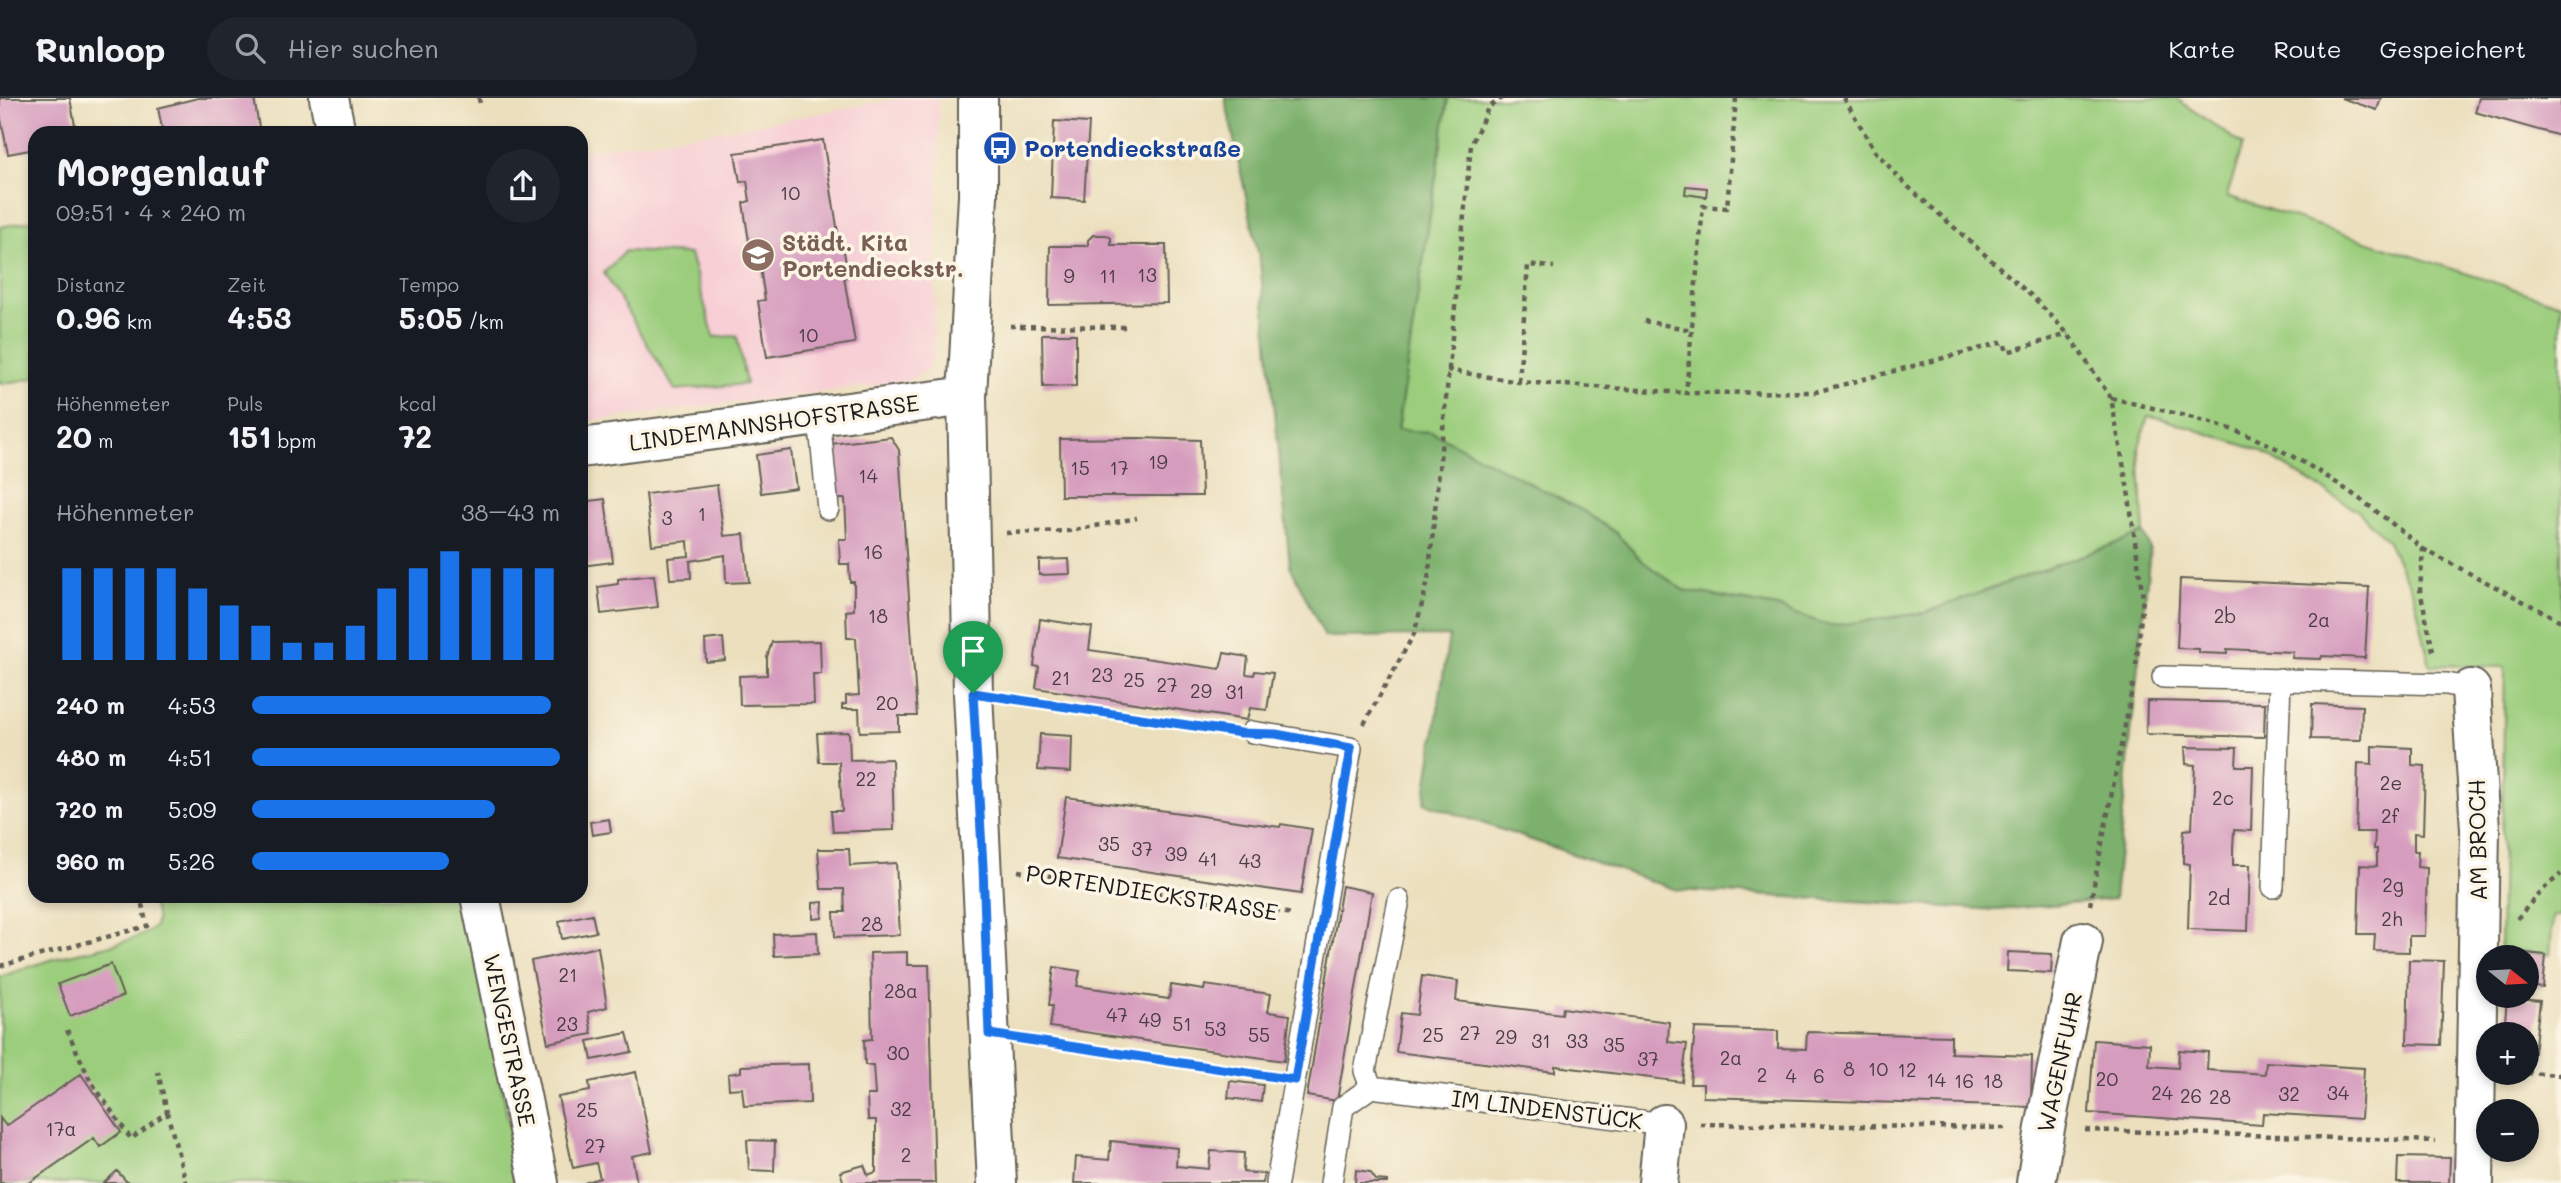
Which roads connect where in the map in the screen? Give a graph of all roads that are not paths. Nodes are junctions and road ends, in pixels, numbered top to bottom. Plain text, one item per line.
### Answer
1 (329, 98) edge
2 (978, 98) edge
3 (335, 126) edge
4 (967, 396) junction
5 (819, 415) junction
6 (588, 447) edge
7 (828, 509) dead end
8 (2163, 677) dead end
9 (2280, 679) junction
10 (2459, 687) joint
11 (1252, 732) road end
12 (2273, 887) dead end
13 (1399, 900) dead end
14 (481, 903) edge
15 (2083, 941) road end
16 (1371, 1087) junction
17 (1664, 1124) joint
18 (539, 1183) edge
19 (997, 1183) edge
20 (1277, 1183) edge
21 (1331, 1183) edge
22 (1658, 1183) edge
23 (2036, 1183) edge
24 (2474, 1183) edge

1 - 3 street
2 - 4 street
4 - 5 street, LINDEMANNSHOFSTRASSE
4 - 19 street
5 - 6 street, LINDEMANNSHOFSTRASSE
5 - 7 lane
8 - 9 lane
9 - 10 lane
9 - 12 lane
10 - 24 street, AM BROCH
11 - 20 lane
13 - 16 lane
14 - 18 street, WENGESTRASSE
15 - 23 street, WAGENFUHR
16 - 17 lane, IM LINDENSTÜCK
16 - 21 lane
17 - 22 street, IM LINDENSTÜCK

